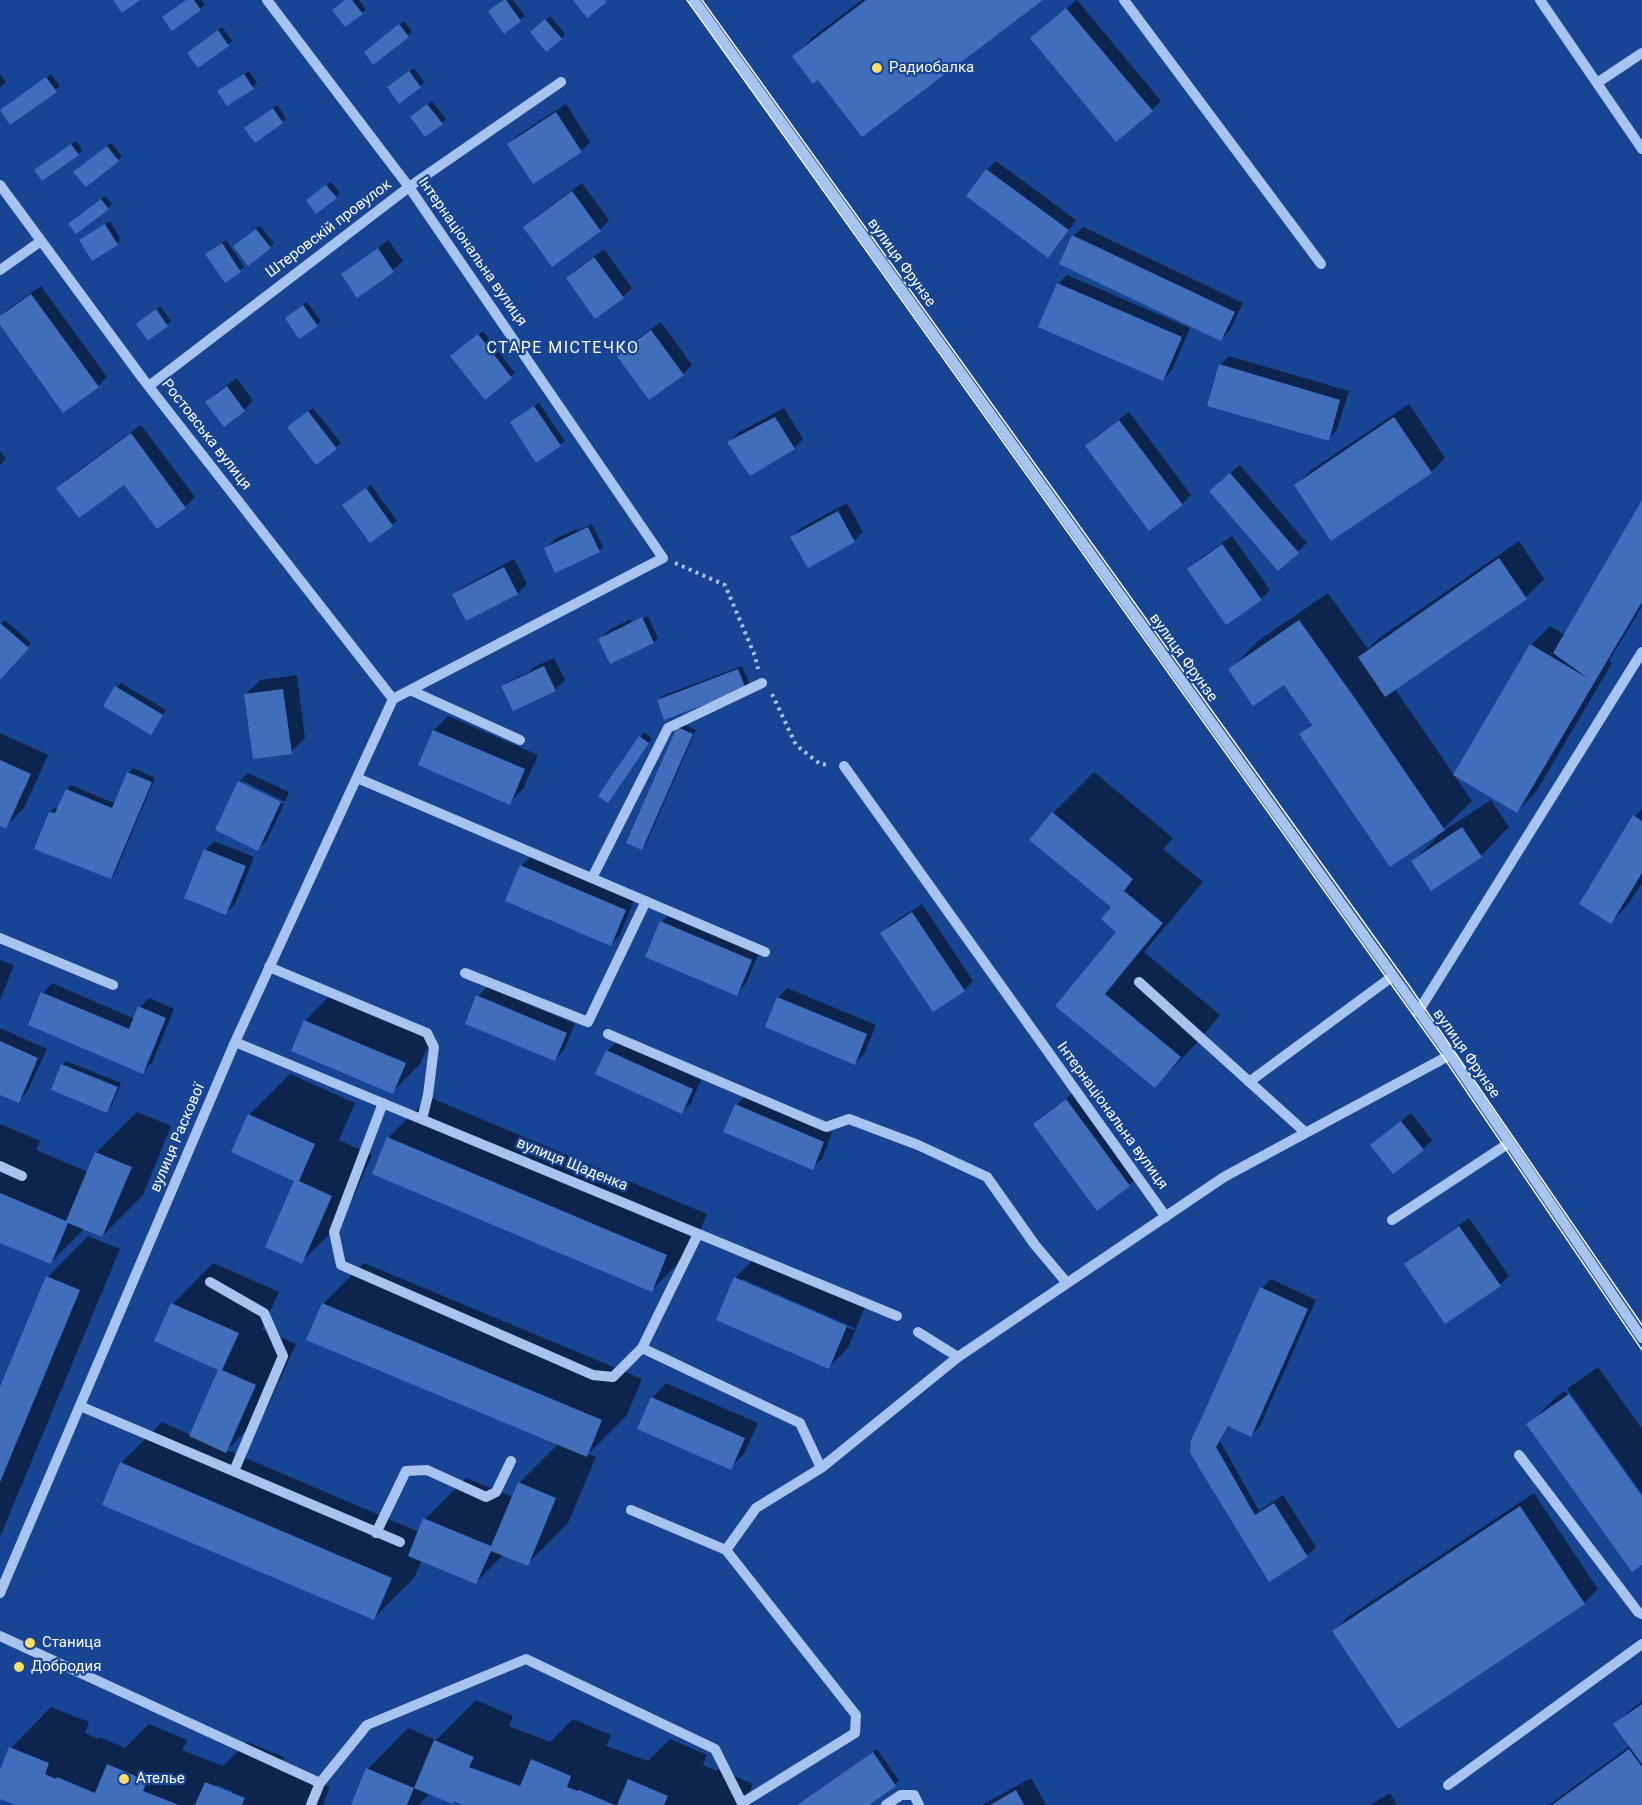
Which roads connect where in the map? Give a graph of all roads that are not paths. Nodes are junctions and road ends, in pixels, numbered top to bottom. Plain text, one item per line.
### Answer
1 (267, 0) edge
2 (694, 0) edge
3 (1124, 0) edge
4 (1540, 0) edge
5 (1642, 52) edge
6 (561, 82) dead end
7 (1597, 83) junction
8 (1642, 149) edge
9 (0, 185) edge
10 (409, 187) junction
11 (41, 241) junction
12 (1321, 264) dead end
13 (0, 270) edge
14 (149, 386) junction
15 (1642, 652) edge
16 (762, 682) road end
17 (410, 690) junction
18 (393, 699) junction
19 (520, 740) dead end
20 (844, 766) road end
21 (357, 778) junction
22 (592, 878) junction
23 (646, 902) junction
24 (0, 938) edge
25 (765, 952) dead end
26 (269, 968) junction
27 (465, 973) dead end
28 (1393, 976) junction
29 (1139, 982) dead end
30 (113, 985) dead end
31 (1419, 1012) junction
32 (608, 1034) dead end
33 (235, 1042) junction
34 (1450, 1055) junction
35 (1249, 1082) junction
36 (383, 1103) junction
37 (422, 1119) junction
38 (1306, 1133) junction
39 (1509, 1143) junction
40 (0, 1166) edge
41 (22, 1176) dead end
42 (1166, 1217) junction
43 (1392, 1220) dead end
44 (698, 1234) junction
45 (210, 1282) dead end
46 (1067, 1283) junction
47 (897, 1316) dead end
48 (918, 1332) dead end
49 (1642, 1338) edge
50 (642, 1348) junction
51 (958, 1357) junction
52 (80, 1406) junction
53 (1519, 1455) dead end
54 (511, 1461) dead end
55 (820, 1468) junction
56 (234, 1471) junction
57 (630, 1510) dead end
58 (376, 1533) junction
59 (400, 1542) dead end
60 (726, 1550) junction
61 (0, 1593) edge
62 (1642, 1614) edge
63 (0, 1636) edge
64 (1642, 1644) edge
65 (320, 1782) junction
66 (1448, 1785) dead end
67 (742, 1804) edge
68 (311, 1805) edge
69 (886, 1805) edge
70 (919, 1805) edge

1 - 10 street, Інтернаціональна вулиця
2 - 28 street, вулиця Фрунзе
3 - 12 street
4 - 7 street
5 - 7 street
6 - 10 street, Штеровскій провулок
7 - 8 street
9 - 11 street, Ростовська вулиця
10 - 14 street, Штеровскій провулок
10 - 17 street, Інтернаціональна вулиця
11 - 13 street
11 - 14 street, Ростовська вулиця
14 - 18 street, Ростовська вулиця
15 - 31 street
16 - 22 street
17 - 18 street
17 - 19 street
18 - 21 street, вулиця Раскової
20 - 42 street, Інтернаціональна вулиця
21 - 22 street
21 - 26 street, вулиця Раскової
22 - 23 street
23 - 25 street
23 - 27 street
24 - 30 street
26 - 33 street, вулиця Раскової
26 - 37 street
28 - 31 street, вулиця Фрунзе
28 - 35 street
29 - 35 street
31 - 34 street, вулиця Фрунзе
32 - 46 street
33 - 36 street, вулиця Щаденка
33 - 52 street, вулиця Раскової
34 - 38 street
34 - 39 street, вулиця Фрунзе
35 - 38 street
36 - 37 street, вулиця Щаденка
36 - 50 street
37 - 44 street, вулиця Щаденка
38 - 42 street
39 - 43 street
39 - 49 street, вулиця Фрунзе
40 - 41 street
42 - 46 street
44 - 47 street, вулиця Щаденка
44 - 50 street
45 - 56 street
46 - 51 street
48 - 51 street
50 - 55 street
51 - 55 street
52 - 56 street
52 - 61 street, вулиця Раскової
53 - 62 street
54 - 58 street
55 - 60 street
56 - 58 street
57 - 60 street
58 - 59 street
60 - 67 street
63 - 65 street
64 - 66 street
65 - 67 street
65 - 68 street
69 - 70 street

